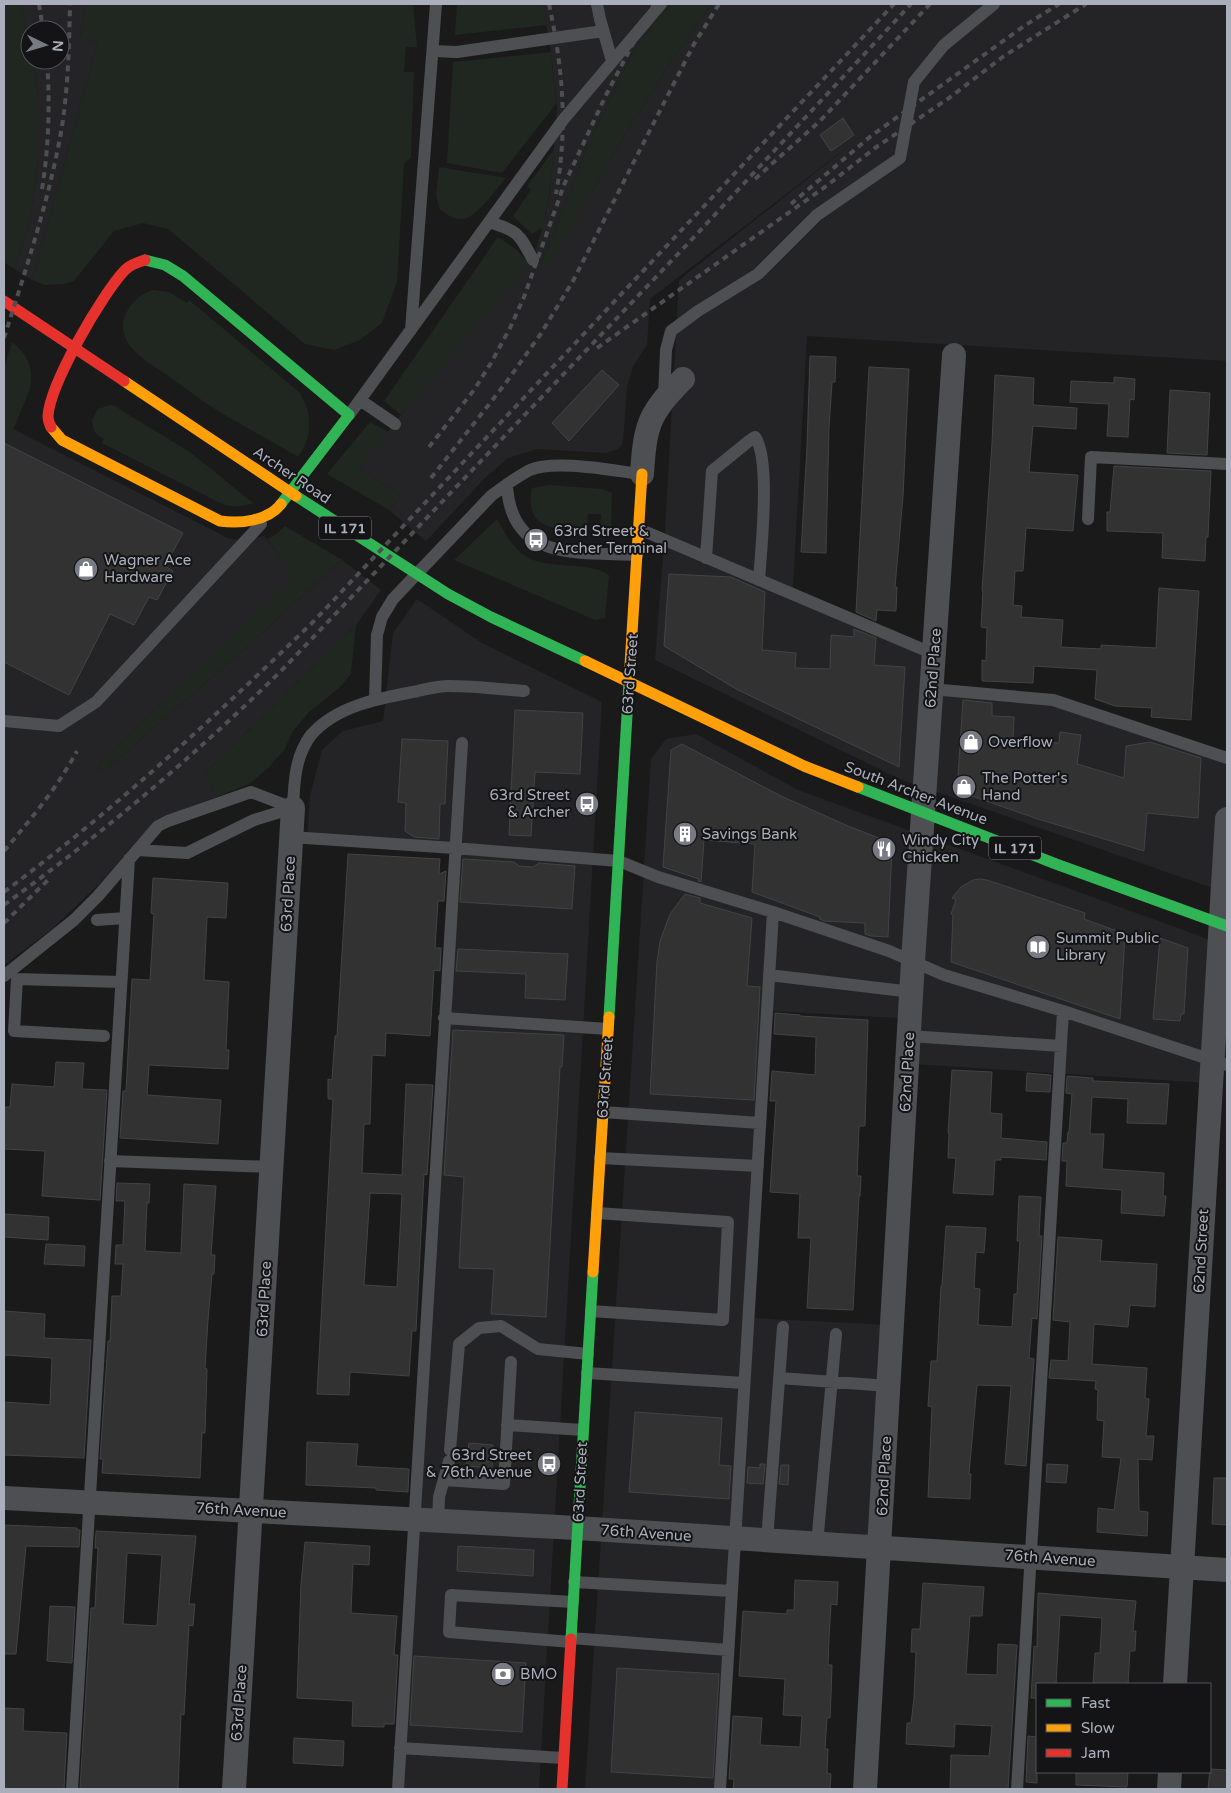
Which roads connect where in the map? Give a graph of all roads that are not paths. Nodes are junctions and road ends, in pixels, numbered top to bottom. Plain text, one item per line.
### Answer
1 (436, 4) edge
2 (597, 4) edge
3 (661, 4) edge
4 (994, 4) edge
5 (603, 31) junction
6 (433, 51) junction
7 (612, 61) junction
8 (489, 222) junction
9 (533, 260) dead end
10 (4, 301) edge
11 (411, 330) junction
12 (74, 348) junction
13 (954, 354) dead end
14 (683, 379) dead end
15 (664, 397) junction
16 (360, 400) junction
17 (349, 415) junction
18 (395, 424) dead end
19 (1227, 464) edge
20 (642, 474) junction
21 (507, 484) junction
22 (269, 514) junction
23 (1088, 519) dead end
24 (639, 529) junction
25 (637, 555) junction
26 (706, 558) junction
27 (759, 580) junction
28 (934, 654) junction
29 (629, 682) junction
30 (931, 689) junction
31 (524, 691) dead end
32 (375, 699) junction
33 (4, 721) edge
34 (462, 743) dead end
35 (1227, 758) edge
36 (293, 808) junction
37 (923, 812) junction
38 (1227, 819) edge
39 (291, 837) junction
40 (454, 848) junction
41 (133, 855) junction
42 (619, 861) junction
43 (773, 912) junction
44 (125, 918) junction
45 (98, 920) dead end
46 (1224, 925) edge
47 (913, 961) junction
48 (769, 975) junction
49 (4, 976) edge
50 (121, 982) junction
51 (912, 992) junction
52 (1064, 1012) junction
53 (444, 1018) junction
54 (608, 1029) junction
55 (104, 1036) dead end
56 (909, 1036) junction
57 (1062, 1046) junction
58 (1220, 1062) edge
59 (603, 1112) junction
60 (760, 1123) junction
61 (600, 1158) junction
62 (110, 1161) junction
63 (758, 1166) junction
64 (272, 1167) junction
65 (597, 1213) junction
66 (591, 1311) junction
67 (783, 1327) dead end
68 (836, 1334) dead end
69 (588, 1354) junction
70 (511, 1362) dead end
71 (587, 1373) junction
72 (779, 1378) junction
73 (832, 1382) junction
74 (744, 1383) junction
75 (889, 1386) junction
76 (507, 1425) junction
77 (584, 1430) junction
78 (444, 1480) junction
79 (4, 1498) edge
80 (90, 1502) junction
81 (251, 1511) junction
82 (414, 1520) junction
83 (438, 1521) junction
84 (578, 1528) junction
85 (735, 1538) junction
86 (767, 1540) junction
87 (817, 1544) junction
88 (880, 1548) junction
89 (1031, 1557) junction
90 (1182, 1567) junction
91 (1227, 1570) edge
92 (574, 1582) junction
93 (732, 1592) junction
94 (573, 1602) junction
95 (571, 1640) junction
96 (728, 1650) junction
97 (1176, 1683) edge
98 (400, 1748) junction
99 (563, 1758) junction
100 (1170, 1773) edge
101 (72, 1789) edge
102 (234, 1789) edge
103 (398, 1789) edge
104 (562, 1789) edge
105 (720, 1789) edge
106 (865, 1789) edge
107 (1018, 1789) edge
108 (1169, 1789) edge

1 - 6 lane
2 - 5 lane
3 - 7 lane
4 - 15 lane
5 - 6 lane
5 - 7 lane
6 - 11 lane
7 - 8 lane
8 - 9 lane
8 - 11 lane
10 - 12 main road, Archer Road / IL 171
11 - 16 lane
12 - 17 main road
12 - 22 main road
12 - 29 main road, Archer Road / IL 171
13 - 28 street, 62nd Place
14 - 15 street, 63rd Street
15 - 20 street, 63rd Street
16 - 17 lane
16 - 18 lane
17 - 22 main road
19 - 23 lane
20 - 21 lane
20 - 24 main road, 63rd Street
21 - 25 lane
21 - 32 lane
22 - 33 lane
24 - 25 main road, 63rd Street
24 - 26 lane
25 - 29 main road, 63rd Street
26 - 27 lane
26 - 27 lane
27 - 28 lane
28 - 30 street, 62nd Place
29 - 37 main road, South Archer Avenue / IL 171
29 - 42 main road, 63rd Street
30 - 35 lane
30 - 37 street, 62nd Place
31 - 32 lane
32 - 36 lane
34 - 40 lane
36 - 39 street, 63rd Place
36 - 41 lane
36 - 41 lane
37 - 46 main road, South Archer Avenue / IL 171
37 - 47 street, 62nd Place
38 - 46 street, 62nd Street
39 - 40 lane
39 - 64 street, 63rd Place
40 - 42 lane
40 - 53 lane
41 - 44 lane
41 - 49 lane
42 - 43 lane
42 - 54 main road, 63rd Street
43 - 47 lane
43 - 48 lane
44 - 45 lane
44 - 50 lane
46 - 58 street, 62nd Street
47 - 51 street, 62nd Place
47 - 52 lane
48 - 51 lane
48 - 60 lane
50 - 55 lane
50 - 62 lane
51 - 56 street, 62nd Place
52 - 57 lane
52 - 58 lane
53 - 54 lane
53 - 82 lane
54 - 59 main road, 63rd Street
56 - 57 lane
56 - 75 street, 62nd Place
57 - 89 lane
58 - 90 street, 62nd Street
59 - 60 lane
59 - 61 main road, 63rd Street
60 - 63 lane
61 - 63 lane
61 - 65 main road, 63rd Street
62 - 64 lane
62 - 80 lane
63 - 74 lane
64 - 81 street, 63rd Place
65 - 66 main road, 63rd Street
65 - 66 lane
66 - 69 main road, 63rd Street
67 - 72 lane
68 - 73 lane
69 - 71 main road, 63rd Street
69 - 78 lane
70 - 76 lane
71 - 74 lane
71 - 77 main road, 63rd Street
72 - 73 lane
72 - 86 lane
73 - 75 lane
73 - 87 lane
74 - 85 lane
75 - 88 street, 62nd Place
76 - 77 lane
76 - 78 lane
77 - 84 main road, 63rd Street
78 - 83 lane
79 - 80 street, 76th Avenue
80 - 81 street, 76th Avenue
80 - 101 lane
81 - 82 street, 76th Avenue
81 - 102 street, 63rd Place
82 - 83 street, 76th Avenue
82 - 98 lane
83 - 84 street, 76th Avenue
84 - 85 street, 76th Avenue
84 - 92 main road, 63rd Street
85 - 86 street, 76th Avenue
85 - 93 lane
86 - 87 street, 76th Avenue
87 - 88 street, 76th Avenue
88 - 89 street, 76th Avenue
88 - 106 street, 62nd Place
89 - 90 street, 76th Avenue
89 - 107 lane
90 - 91 street, 76th Avenue
90 - 97 street, 62nd Street
92 - 93 lane
92 - 94 main road, 63rd Street
93 - 96 lane
94 - 95 main road, 63rd Street
94 - 95 lane
95 - 96 lane
95 - 99 main road, 63rd Street
96 - 105 lane
98 - 99 lane
98 - 103 lane
99 - 104 main road, 63rd Street
100 - 108 street

